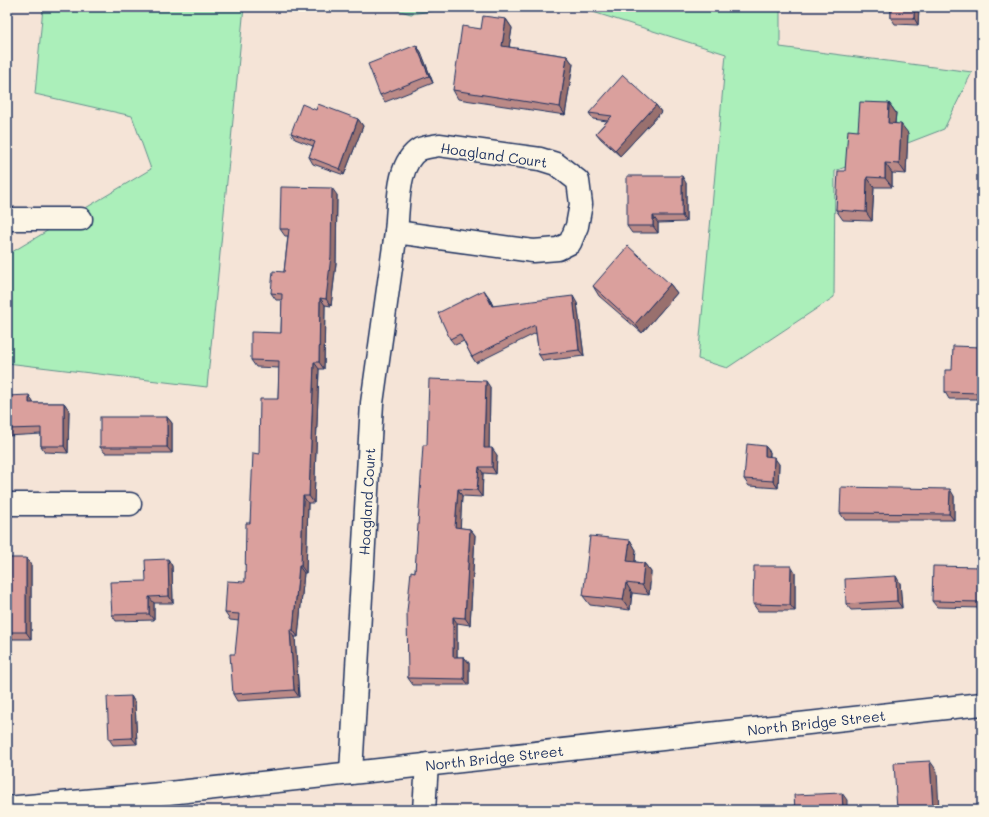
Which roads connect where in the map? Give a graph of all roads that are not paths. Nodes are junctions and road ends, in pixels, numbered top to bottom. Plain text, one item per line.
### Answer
1 (81, 219) dead end
2 (7, 220) edge
3 (396, 232) junction
4 (7, 504) edge
5 (130, 504) dead end
6 (982, 704) edge
7 (427, 764) junction
8 (351, 773) junction
9 (7, 808) edge
10 (424, 810) edge

1 - 2 street
3 - 3 street, Hoagland Court
3 - 8 street, Hoagland Court
4 - 5 street
6 - 7 street, North Bridge Street
7 - 8 street, North Bridge Street
7 - 10 street
8 - 9 street, North Bridge Street

